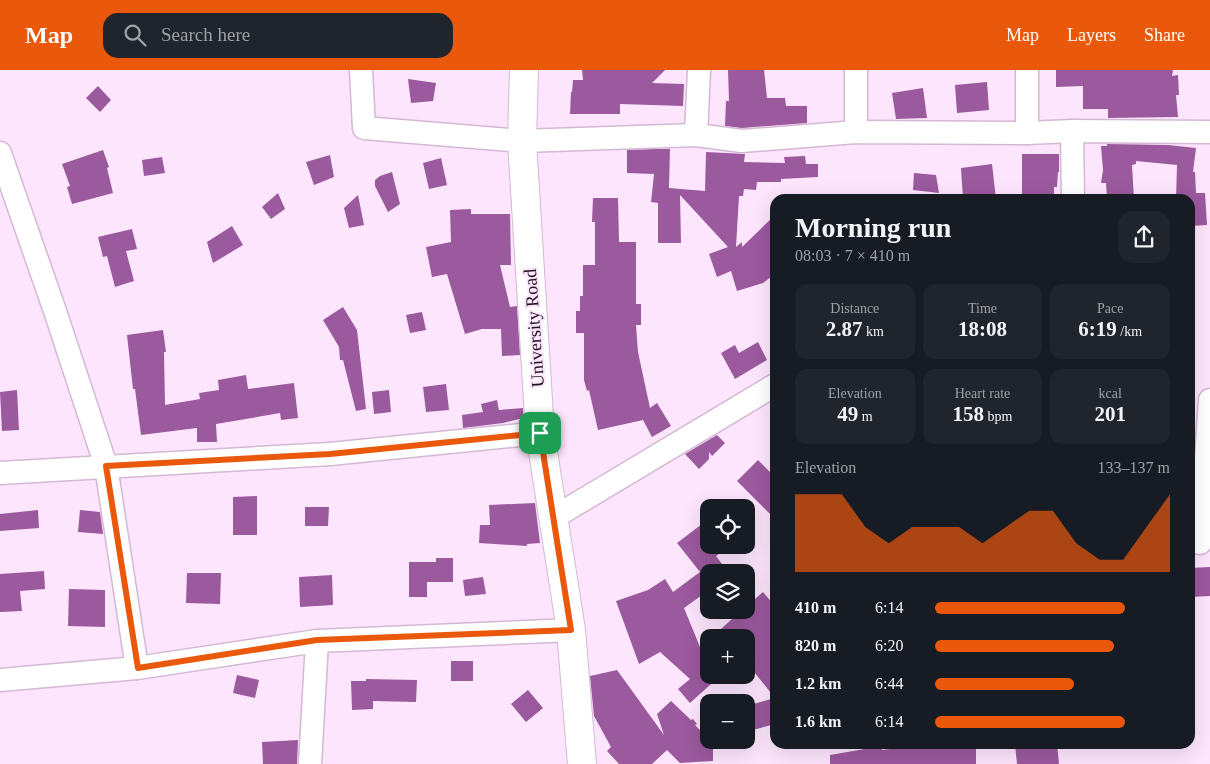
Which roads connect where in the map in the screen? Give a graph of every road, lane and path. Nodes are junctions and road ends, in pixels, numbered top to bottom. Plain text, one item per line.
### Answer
1 (361, 70) edge
2 (524, 70) edge
3 (699, 70) edge
4 (856, 70) edge
5 (1027, 70) edge
6 (1072, 131) junction
7 (856, 132) junction
8 (1210, 132) edge
9 (1027, 133) junction
10 (696, 135) junction
11 (522, 141) junction
12 (0, 153) edge
13 (1073, 194) edge
14 (770, 388) edge
15 (1210, 400) edge
16 (540, 433) junction
17 (106, 466) junction
18 (0, 474) edge
19 (554, 518) junction
20 (1200, 543) dead end
21 (571, 630) junction
22 (317, 640) junction
23 (138, 668) junction
24 (0, 680) edge
25 (310, 764) edge
26 (582, 764) edge

1 - 11 street
2 - 11 street, University Road
3 - 10 street
4 - 7 street
5 - 9 street
6 - 8 street
6 - 9 street
6 - 13 street
7 - 9 street
7 - 10 street
10 - 11 street
11 - 16 street, University Road
12 - 17 street
14 - 19 street
15 - 20 street
16 - 17 street
16 - 19 street, University Road
17 - 18 street
17 - 23 street
19 - 21 street, University Road
21 - 22 street
21 - 26 street, University Road
22 - 23 street
22 - 25 street
23 - 24 street

